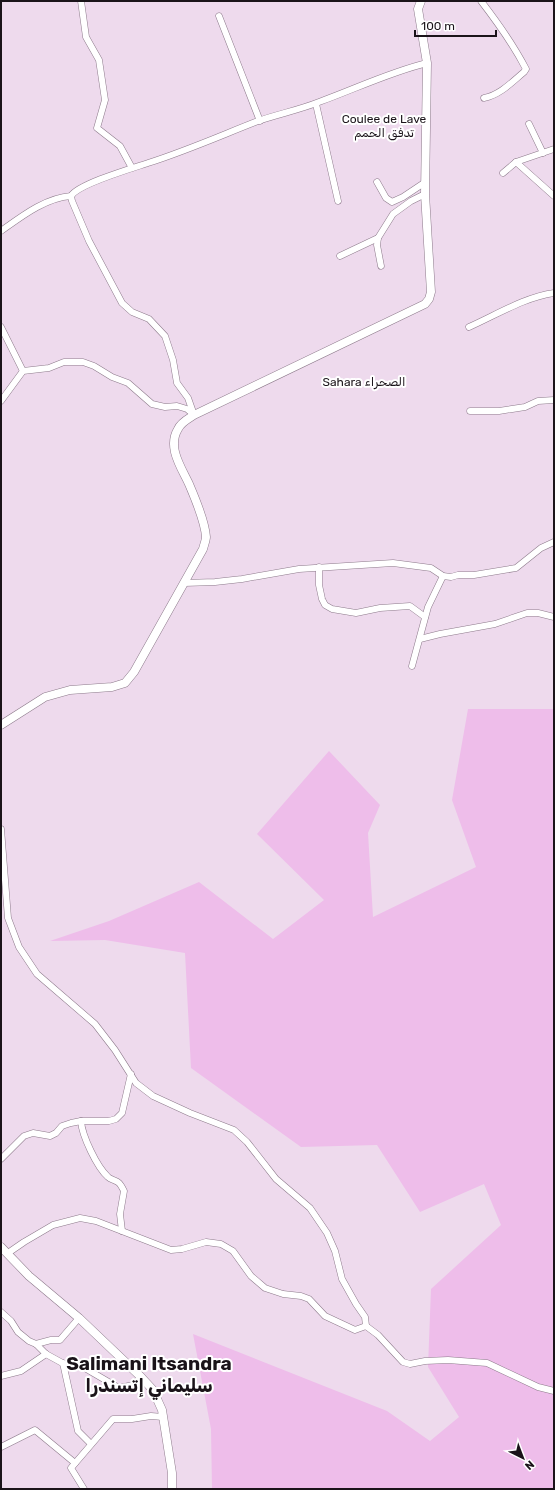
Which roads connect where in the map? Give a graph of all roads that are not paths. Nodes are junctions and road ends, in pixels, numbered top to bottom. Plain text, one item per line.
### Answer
1 (81, 1) edge
2 (421, 1) edge
3 (481, 1) edge
4 (219, 16) dead end
5 (427, 63) junction
6 (484, 98) dead end
7 (316, 104) junction
8 (260, 121) junction
9 (529, 124) dead end
10 (554, 149) edge
11 (543, 153) junction
12 (516, 162) junction
13 (132, 168) junction
14 (504, 173) dead end
15 (376, 182) dead end
16 (424, 183) junction
17 (424, 194) junction
18 (71, 196) junction
19 (554, 196) edge
20 (338, 201) dead end
21 (1, 231) edge
22 (378, 238) junction
23 (340, 256) dead end
24 (381, 266) dead end
25 (554, 293) edge
26 (1, 326) edge
27 (469, 327) dead end
28 (23, 371) junction
29 (554, 400) edge
30 (1, 401) edge
31 (470, 411) dead end
32 (194, 415) junction
33 (554, 542) edge
34 (319, 567) junction
35 (443, 576) junction
36 (184, 583) junction
37 (554, 617) edge
38 (425, 618) junction
39 (420, 639) junction
40 (412, 666) dead end
41 (1, 725) edge
42 (1, 830) edge
43 (131, 1074) junction
44 (82, 1121) junction
45 (1, 1159) edge
46 (122, 1231) junction
47 (1, 1247) edge
48 (8, 1254) junction
49 (1, 1312) edge
50 (79, 1318) junction
51 (366, 1326) junction
52 (36, 1344) junction
53 (46, 1354) junction
54 (63, 1363) junction
55 (1, 1376) edge
56 (141, 1377) junction
57 (554, 1391) edge
58 (162, 1417) junction
59 (91, 1444) junction
60 (1, 1448) edge
61 (75, 1463) junction
62 (172, 1486) edge
63 (84, 1489) edge
64 (165, 1489) edge

1 - 13 street
2 - 5 main road
3 - 6 street
4 - 8 street
5 - 7 street
5 - 16 main road
7 - 8 street
7 - 20 street
8 - 13 street
9 - 11 street
10 - 11 street
11 - 12 street
12 - 14 street
12 - 19 street
13 - 18 street
15 - 16 street
16 - 17 main road
17 - 22 street
17 - 32 main road
18 - 21 street
18 - 32 street
22 - 23 street
22 - 24 street
25 - 27 street
26 - 28 street
28 - 30 street
28 - 32 street
29 - 31 street
32 - 36 main road
33 - 35 street
34 - 35 street
34 - 36 street
34 - 38 street
35 - 38 street
36 - 41 main road
37 - 39 street
38 - 39 street
39 - 40 street
42 - 43 street
43 - 44 street
43 - 51 street
44 - 45 street
44 - 46 street
46 - 48 street
46 - 51 street
47 - 48 main road
48 - 50 main road
49 - 52 street
50 - 52 street
50 - 56 main road
51 - 57 street
52 - 53 street
53 - 54 street
53 - 55 street
54 - 56 street
54 - 59 street
56 - 58 main road
58 - 59 street
58 - 62 main road
59 - 61 street
60 - 61 street
61 - 63 street
62 - 64 street

